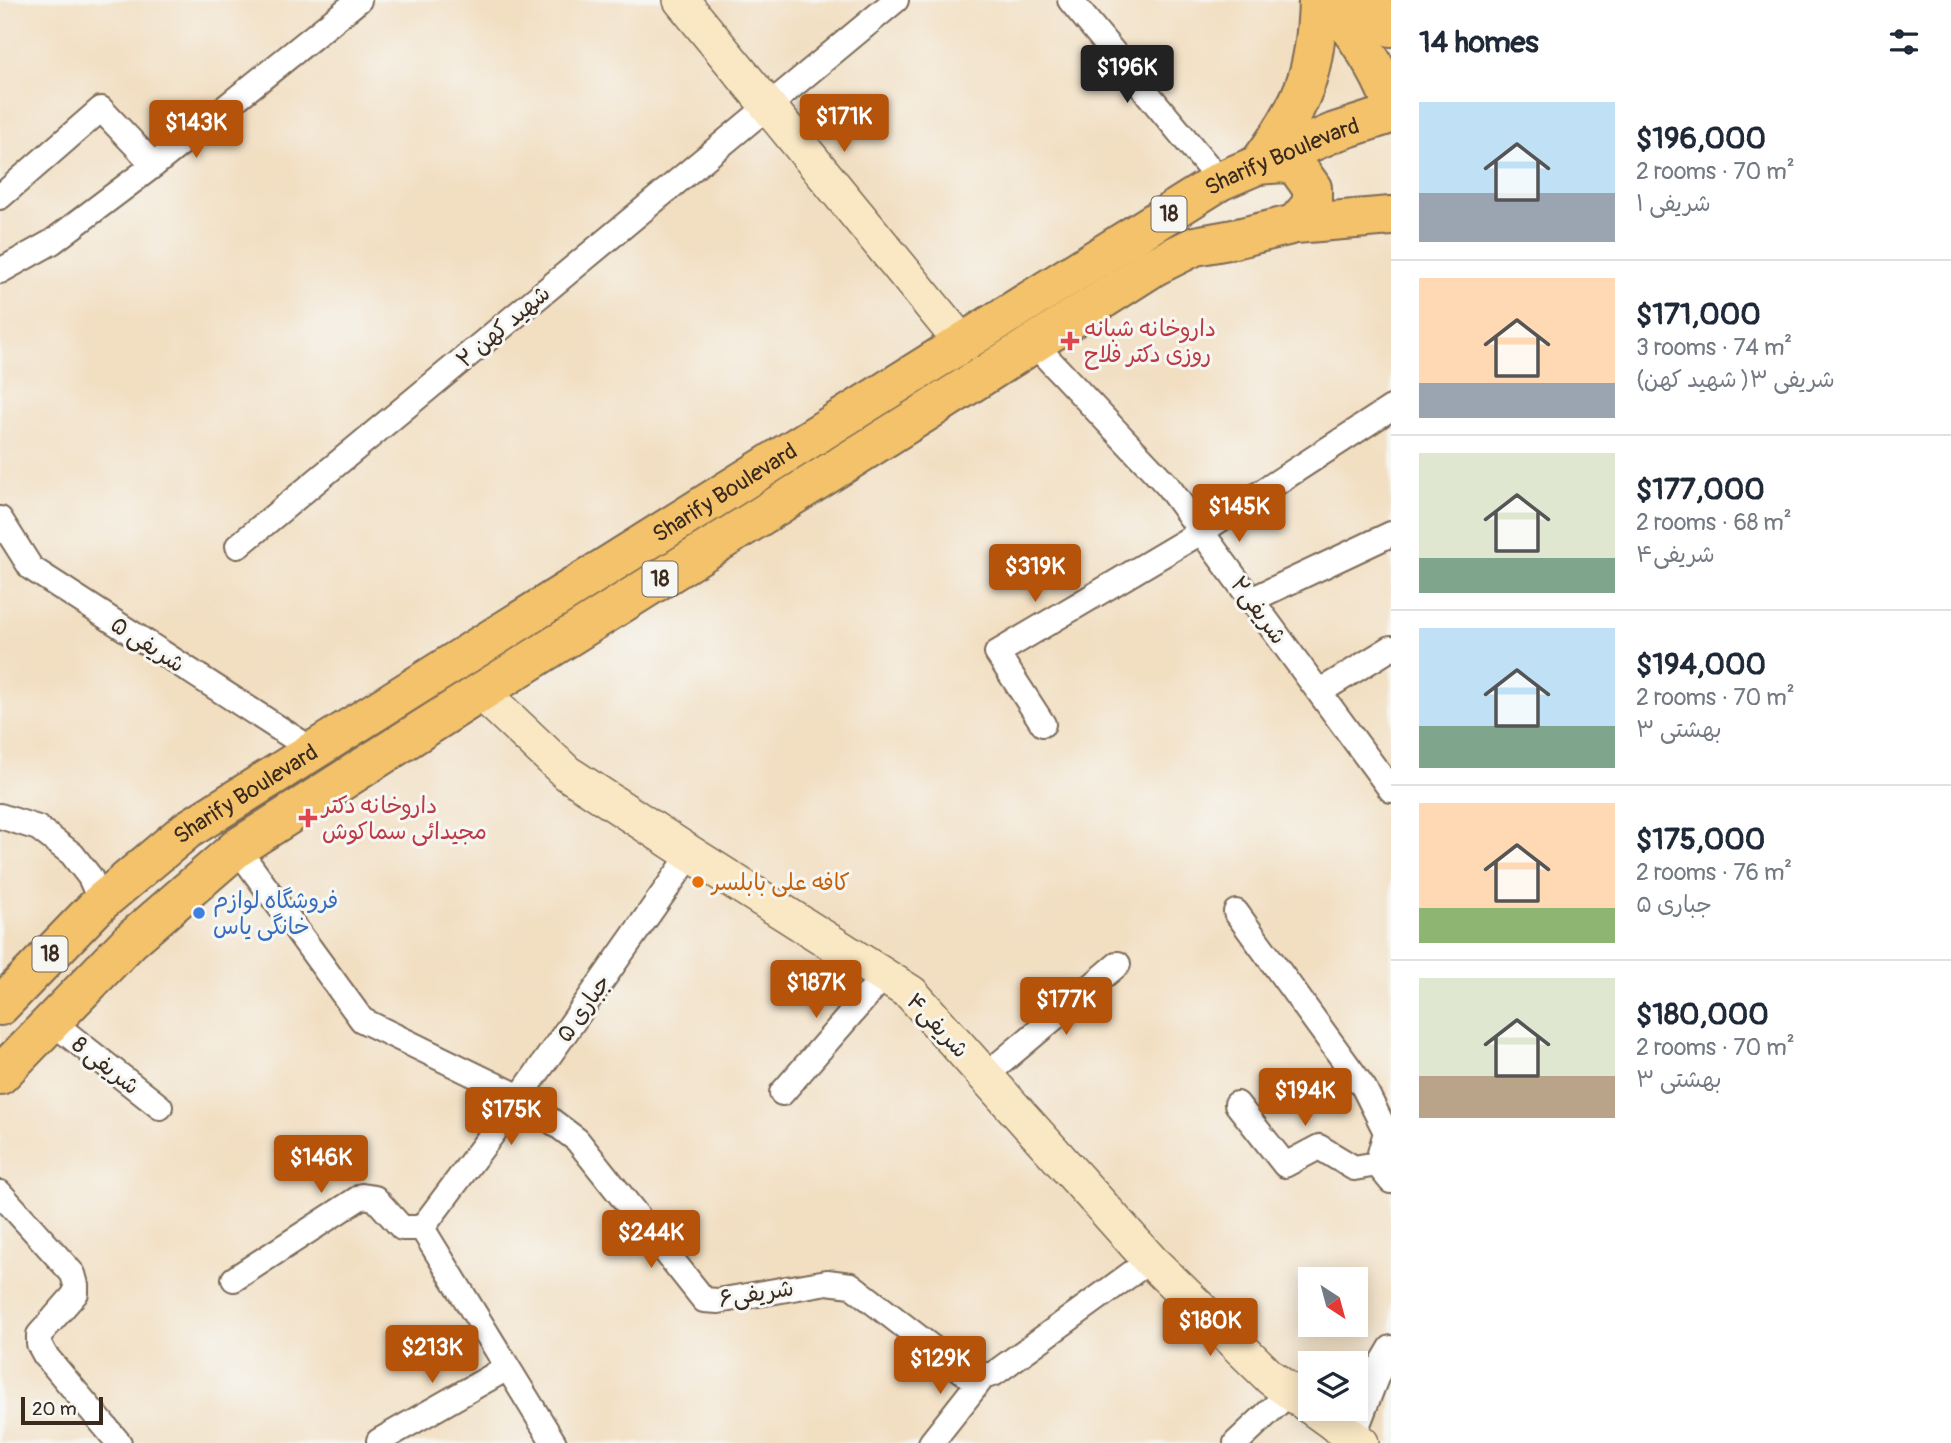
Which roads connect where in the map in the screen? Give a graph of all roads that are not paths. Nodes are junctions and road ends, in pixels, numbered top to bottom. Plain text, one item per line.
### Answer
1 (359, 0) edge
2 (681, 0) edge
3 (896, 0) edge
4 (1070, 0) edge
5 (1318, 0) edge
6 (1328, 0) edge
7 (1363, 0) edge
8 (1391, 27) edge
9 (1391, 101) edge
10 (768, 106) junction
11 (1391, 114) edge
12 (154, 165) junction
13 (1258, 165) junction
14 (1220, 181) junction
15 (0, 197) edge
16 (1391, 216) edge
17 (1295, 224) junction
18 (0, 271) edge
19 (1033, 343) junction
20 (963, 344) junction
21 (1391, 408) edge
22 (0, 519) edge
23 (1201, 532) junction
24 (1391, 534) edge
25 (238, 546) dead end
26 (1251, 600) junction
27 (1391, 648) edge
28 (481, 692) junction
29 (1319, 692) junction
30 (1043, 724) dead end
31 (314, 751) junction
32 (1391, 790) edge
33 (0, 816) edge
34 (237, 848) junction
35 (691, 854) junction
36 (100, 902) junction
37 (1236, 912) dead end
38 (1118, 964) dead end
39 (884, 976) junction
40 (0, 1006) edge
41 (52, 1022) junction
42 (0, 1075) edge
43 (985, 1076) junction
44 (782, 1093) dead end
45 (520, 1097) junction
46 (1237, 1104) dead end
47 (160, 1107) dead end
48 (1384, 1173) edge
49 (0, 1193) edge
50 (422, 1228) junction
51 (1150, 1260) junction
52 (234, 1279) dead end
53 (1391, 1349) edge
54 (507, 1368) junction
55 (983, 1377) junction
56 (1298, 1397) edge
57 (1298, 1406) edge
58 (1331, 1421) edge
59 (1357, 1440) edge
60 (379, 1441) edge
61 (119, 1443) edge
62 (554, 1443) edge
63 (932, 1443) edge
64 (1236, 1443) edge

1 - 12 street
2 - 10 street
3 - 10 street, شهید کهن ۲
4 - 14 street
5 - 13 main road
6 - 9 main road
7 - 8 main road
10 - 20 street
10 - 25 street, شهید کهن ۲
11 - 13 main road, Sharify Boulevard / 18
12 - 15 street
12 - 18 street
13 - 14 main road, Sharify Boulevard / 18
13 - 17 main road
14 - 20 main road, Sharify Boulevard / 18
16 - 17 main road, Sharify Boulevard / 18
17 - 19 main road, Sharify Boulevard / 18
19 - 23 street, شریفی۲
19 - 28 main road, Sharify Boulevard / 18
20 - 31 main road, Sharify Boulevard / 18
21 - 23 street
22 - 31 street, شریفی ۵
23 - 26 street, شریفی۲
23 - 30 street
24 - 26 street
26 - 29 street, شریفی۲
27 - 29 street
28 - 34 main road, Sharify Boulevard / 18
28 - 35 street, شریفی۴
29 - 32 street, شریفی۲
31 - 36 main road, Sharify Boulevard / 18
33 - 36 street
34 - 41 main road, Sharify Boulevard / 18
34 - 45 street, شریفی۶
35 - 39 street, شریفی۴
35 - 45 street, جباری ۵
36 - 40 main road, Sharify Boulevard / 18
37 - 48 street
38 - 43 street
39 - 43 street, شریفی۴
39 - 44 street
41 - 42 main road, Sharify Boulevard / 18
41 - 47 street, شریفی 8
43 - 51 street, شریفی۴
45 - 50 street, جباری ۵
45 - 55 street, شریفی۶
46 - 48 street
49 - 61 street
50 - 52 street
50 - 54 street
51 - 55 street
51 - 56 street, شریفی۴
53 - 59 street
54 - 60 street
54 - 62 street
55 - 63 street
57 - 64 street
58 - 59 street, شریفی۴

